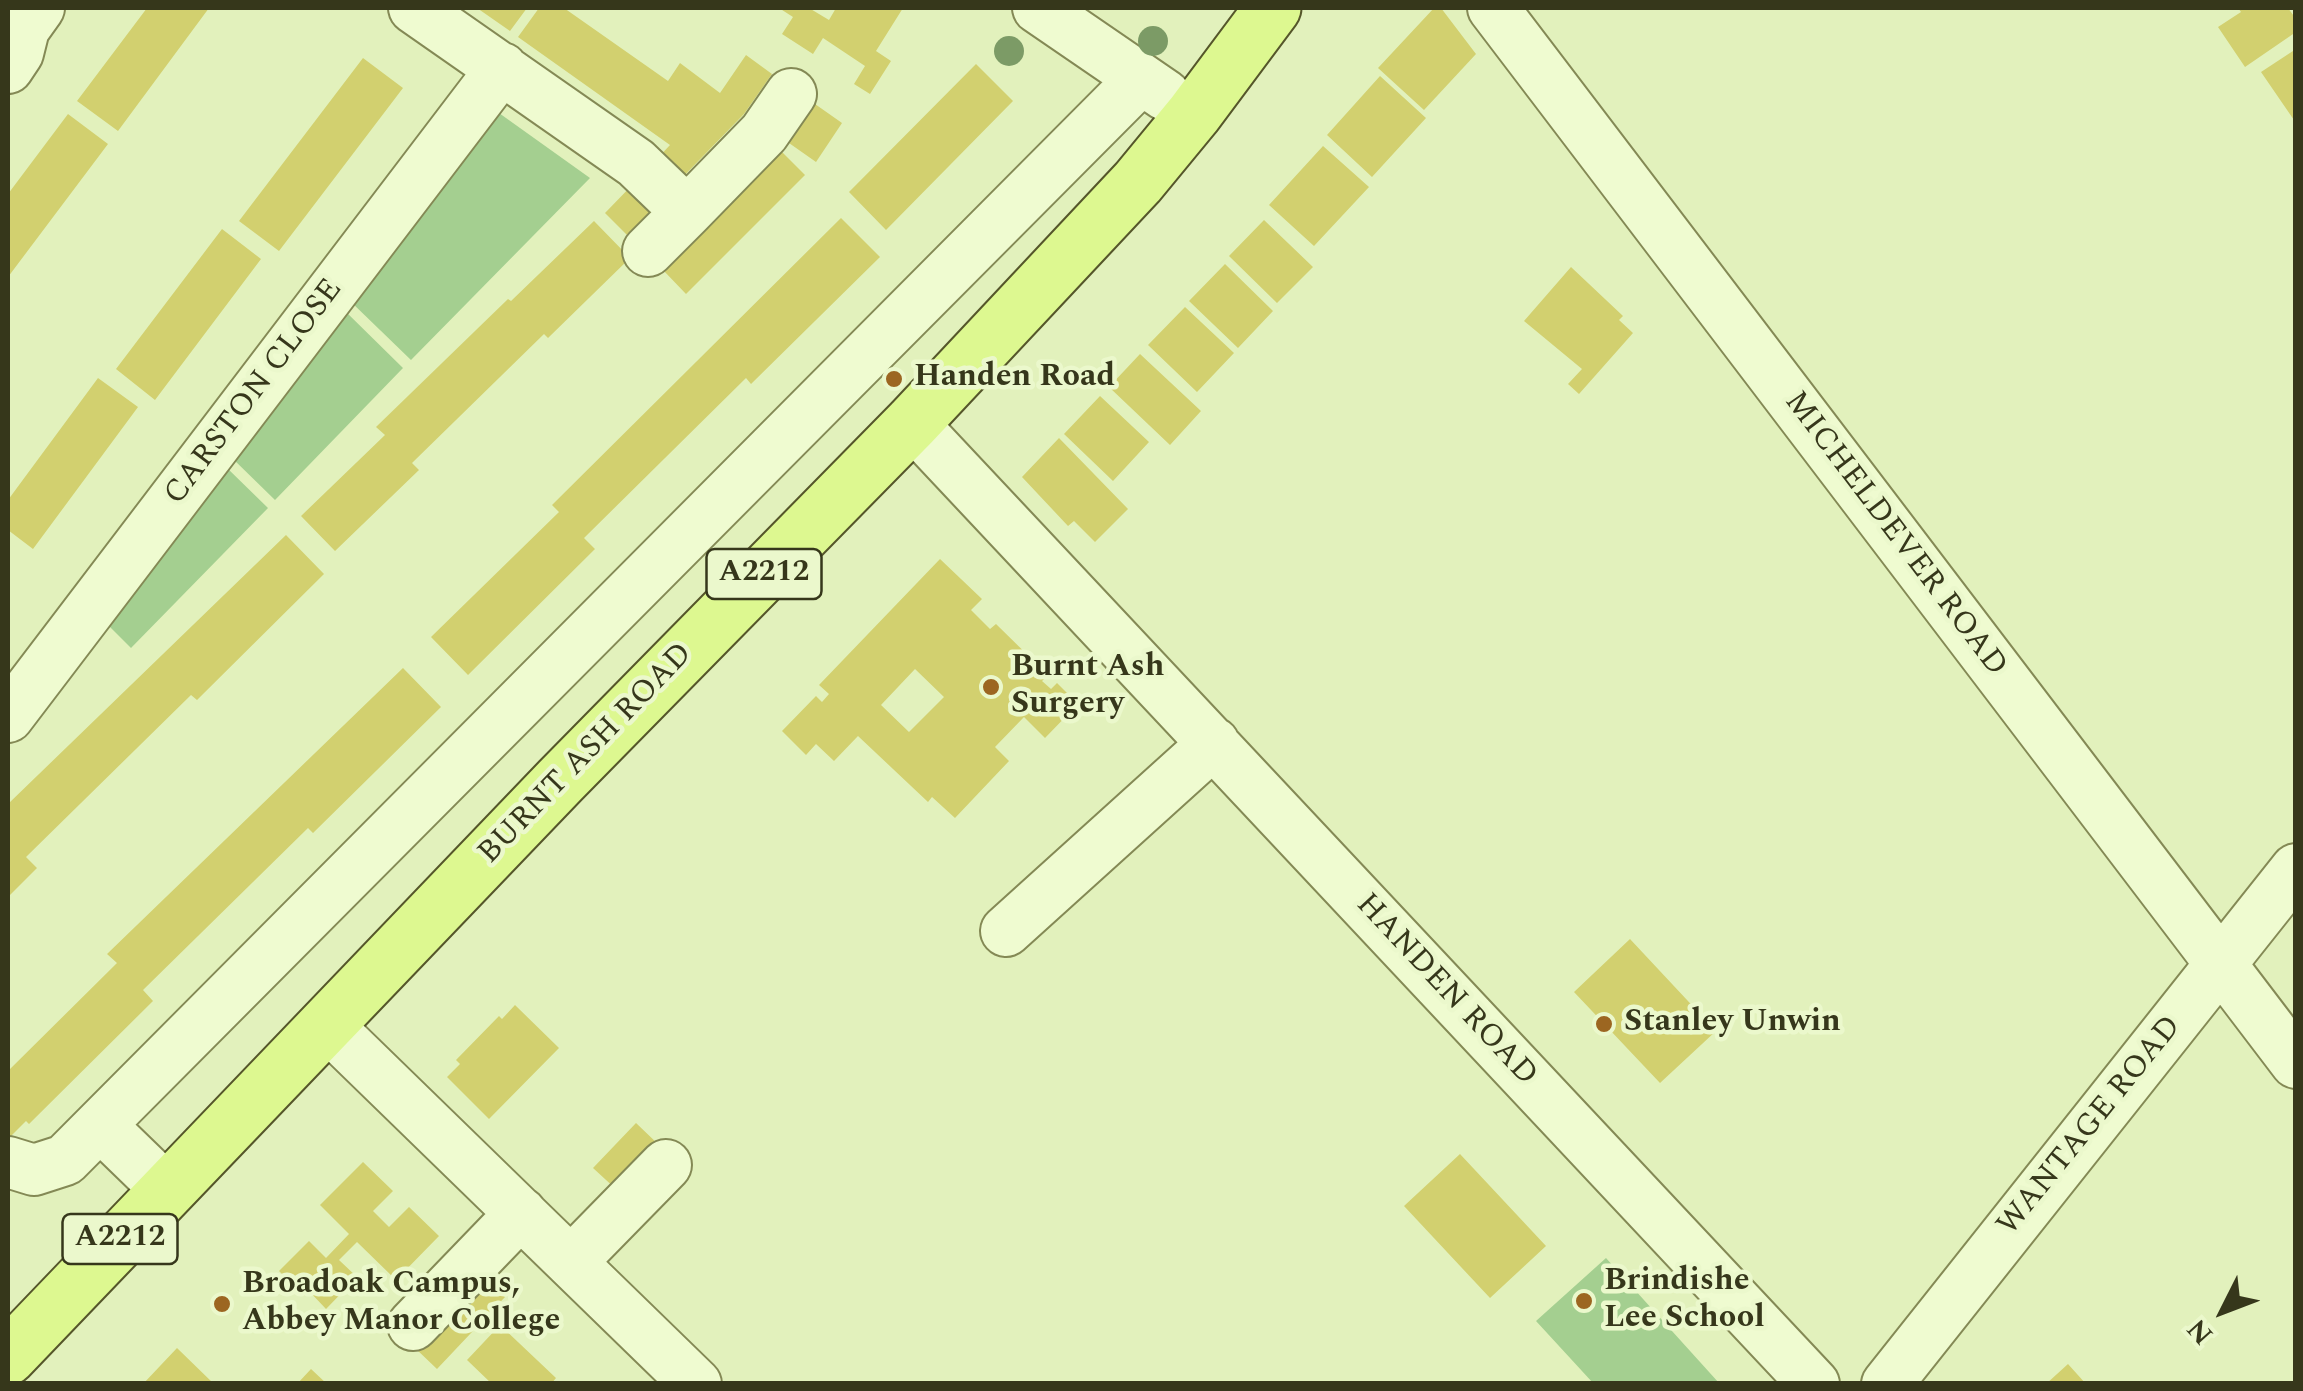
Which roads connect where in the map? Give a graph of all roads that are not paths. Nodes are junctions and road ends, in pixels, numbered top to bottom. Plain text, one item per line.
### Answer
1 (40, 8) edge
2 (414, 8) edge
3 (1038, 8) edge
4 (1272, 8) edge
5 (1493, 8) edge
6 (8, 68) edge
7 (502, 68) junction
8 (1140, 80) junction
9 (792, 94) dead end
10 (1194, 114) junction
11 (688, 212) junction
12 (648, 251) dead end
13 (912, 423) junction
14 (8, 717) edge
15 (1214, 743) junction
16 (2296, 869) edge
17 (1006, 930) dead end
18 (2220, 964) junction
19 (326, 1025) junction
20 (2296, 1063) edge
21 (100, 1125) junction
22 (8, 1162) edge
23 (666, 1165) dead end
24 (167, 1190) junction
25 (521, 1213) junction
26 (571, 1262) junction
27 (413, 1324) dead end
28 (8, 1357) edge
29 (696, 1384) edge
30 (1814, 1384) edge
31 (1887, 1384) edge

1 - 6 street
2 - 7 street
3 - 8 street
4 - 10 main road, BURNT ASH ROAD / A2212
5 - 18 street, MICHELDEVER ROAD
7 - 11 street
7 - 14 street, CARSTON CLOSE
8 - 10 street
8 - 21 street
9 - 11 street
10 - 13 main road, BURNT ASH ROAD / A2212
11 - 12 street
13 - 15 street, HANDEN ROAD
13 - 19 main road, BURNT ASH ROAD / A2212
15 - 17 street
15 - 30 street, HANDEN ROAD
16 - 18 street, WANTAGE ROAD
18 - 20 street, MICHELDEVER ROAD
18 - 31 street, WANTAGE ROAD
19 - 24 main road, BURNT ASH ROAD / A2212
19 - 25 street
21 - 22 street
21 - 24 street
23 - 26 street
24 - 28 main road, BURNT ASH ROAD / A2212
25 - 26 street
25 - 27 street
26 - 29 street

